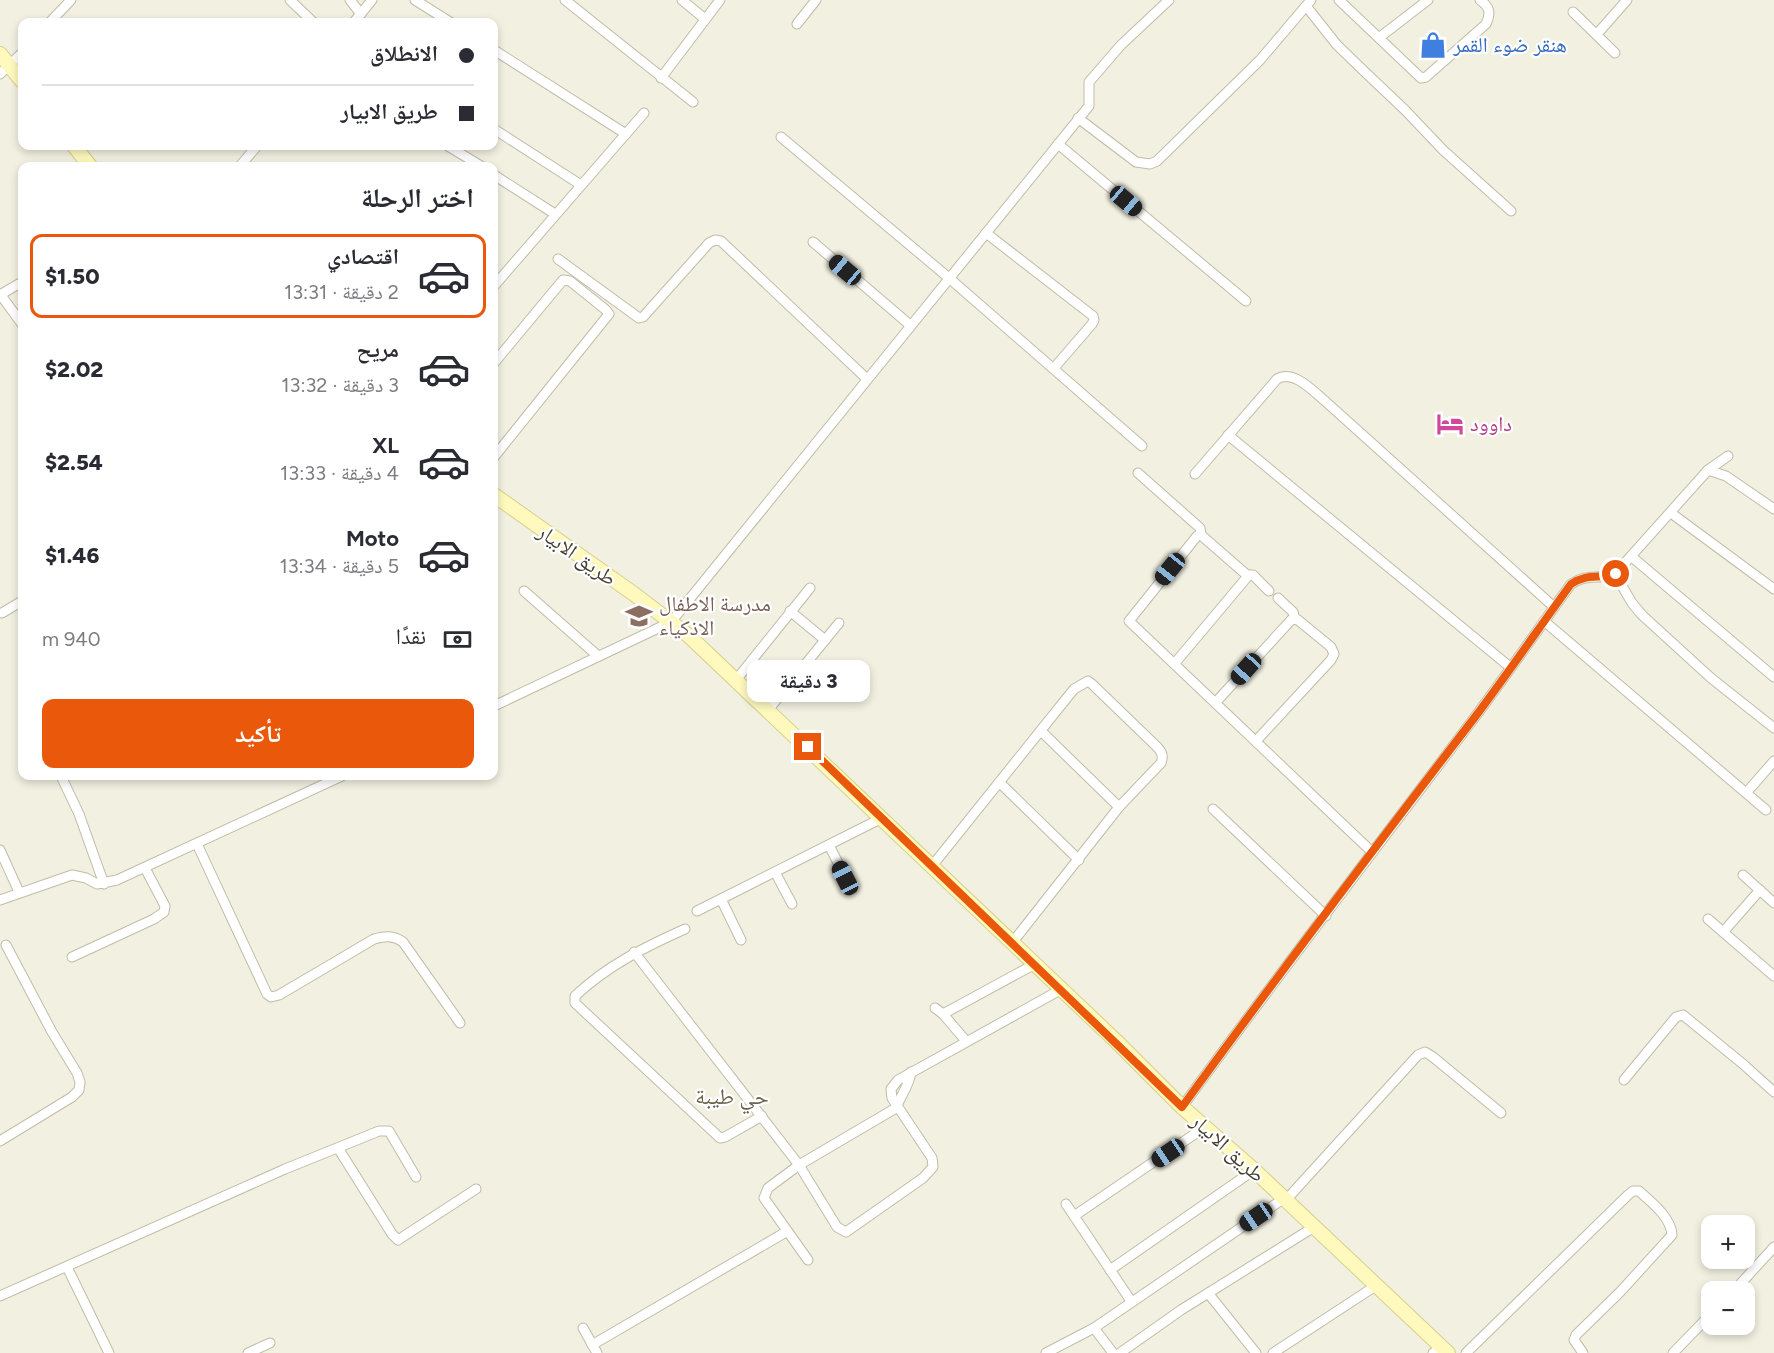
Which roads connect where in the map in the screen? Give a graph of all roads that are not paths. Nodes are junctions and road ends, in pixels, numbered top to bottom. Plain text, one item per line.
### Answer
1 (71, 0) edge
2 (290, 0) edge
3 (350, 0) edge
4 (372, 0) edge
5 (415, 0) edge
6 (565, 0) edge
7 (682, 0) edge
8 (720, 0) edge
9 (816, 0) edge
10 (1169, 0) edge
11 (1339, 0) edge
12 (1428, 0) edge
13 (1480, 0) edge
14 (1627, 0) edge
15 (1308, 3) edge
16 (1573, 12) dead end
17 (361, 14) junction
18 (55, 18) edge
19 (310, 18) edge
20 (358, 18) edge
21 (444, 18) edge
22 (705, 19) junction
23 (797, 24) dead end
24 (1597, 34) junction
25 (1380, 37) junction
26 (498, 53) edge
27 (1615, 53) dead end
28 (0, 54) edge
29 (18, 56) edge
30 (5, 70) edge
31 (18, 78) edge
32 (661, 78) junction
33 (693, 102) dead end
34 (644, 113) dead end
35 (1078, 118) junction
36 (498, 132) edge
37 (626, 134) junction
38 (781, 137) dead end
39 (1058, 144) junction
40 (77, 150) edge
41 (254, 150) edge
42 (455, 150) edge
43 (87, 162) edge
44 (243, 162) edge
45 (474, 162) edge
46 (498, 177) edge
47 (581, 184) junction
48 (1511, 211) dead end
49 (555, 214) junction
50 (986, 233) junction
51 (813, 242) dead end
52 (558, 259) dead end
53 (949, 278) junction
54 (498, 281) edge
55 (18, 284) edge
56 (0, 294) edge
57 (1246, 301) dead end
58 (18, 319) edge
59 (910, 325) junction
60 (498, 358) edge
61 (1054, 368) junction
62 (867, 379) junction
63 (1228, 435) junction
64 (1142, 447) dead end
65 (498, 453) edge
66 (1728, 456) dead end
67 (1708, 470) junction
68 (1138, 473) dead end
69 (1195, 474) dead end
70 (498, 498) edge
71 (1774, 508) edge
72 (1671, 513) junction
73 (1201, 535) junction
74 (1632, 557) junction
75 (1247, 574) junction
76 (1616, 574) junction
77 (810, 588) dead end
78 (1774, 589) edge
79 (524, 591) dead end
80 (1269, 591) dead end
81 (1278, 598) dead end
82 (18, 603) edge
83 (1554, 607) junction
84 (790, 612) junction
85 (2, 613) dead end
86 (1294, 619) junction
87 (1544, 621) junction
88 (671, 622) junction
89 (839, 622) dead end
90 (825, 640) junction
91 (598, 656) junction
92 (1175, 663) junction
93 (1510, 667) junction
94 (1774, 677) edge
95 (736, 680) junction
96 (1216, 702) junction
97 (498, 704) edge
98 (768, 710) junction
99 (1774, 728) edge
100 (1041, 730) junction
101 (1256, 741) junction
102 (1774, 761) edge
103 (63, 780) edge
104 (333, 780) edge
105 (999, 782) junction
106 (1747, 792) junction
107 (1119, 807) junction
108 (1213, 809) dead end
109 (1766, 810) dead end
110 (882, 818) junction
111 (196, 844) junction
112 (829, 845) junction
113 (0, 850) edge
114 (1372, 852) junction
115 (1079, 860) junction
116 (932, 866) junction
117 (145, 868) junction
118 (775, 872) junction
119 (1743, 875) dead end
120 (845, 878) dead end
121 (104, 884) junction
122 (1760, 890) junction
123 (19, 892) junction
124 (720, 899) junction
125 (0, 900) edge
126 (1774, 903) edge
127 (792, 904) dead end
128 (696, 911) dead end
129 (1326, 916) junction
130 (1708, 918) dead end
131 (685, 929) dead end
132 (1724, 931) junction
133 (741, 940) dead end
134 (1012, 943) junction
135 (6, 945) dead end
136 (634, 952) junction
137 (72, 957) dead end
138 (1035, 964) junction
139 (1774, 976) edge
140 (1060, 990) junction
141 (935, 1008) dead end
142 (943, 1014) junction
143 (460, 1023) dead end
144 (966, 1041) junction
145 (1624, 1080) dead end
146 (1774, 1092) edge
147 (1182, 1107) junction
148 (897, 1108) junction
149 (1501, 1113) dead end
150 (762, 1116) junction
151 (1205, 1127) junction
152 (0, 1141) edge
153 (339, 1148) junction
154 (799, 1165) junction
155 (1254, 1170) junction
156 (416, 1178) dead end
157 (476, 1189) dead end
158 (1284, 1200) junction
159 (1066, 1204) dead end
160 (1074, 1216) junction
161 (1314, 1227) junction
162 (786, 1232) junction
163 (1774, 1247) edge
164 (808, 1260) dead end
165 (67, 1267) junction
166 (1110, 1270) junction
167 (1742, 1281) edge
168 (1377, 1285) junction
169 (1208, 1293) junction
170 (0, 1296) edge
171 (1131, 1301) junction
172 (1701, 1325) edge
173 (583, 1328) dead end
174 (1094, 1328) junction
175 (270, 1343) dead end
176 (595, 1349) edge
177 (1440, 1351) edge
178 (109, 1353) edge
179 (248, 1353) edge
180 (1046, 1353) edge
181 (1113, 1353) edge
182 (1120, 1353) edge
183 (1256, 1353) edge
184 (1273, 1353) edge
185 (1466, 1353) edge
186 (1583, 1353) edge
187 (1673, 1353) edge

1 - 18 street
2 - 19 street
3 - 17 street
4 - 17 street
5 - 21 street
6 - 32 street
7 - 22 street
8 - 22 street
9 - 23 street
10 - 35 street
11 - 25 street
12 - 25 street
13 - 25 street
14 - 24 street
15 - 35 street
15 - 48 street
16 - 24 street
17 - 20 street
22 - 32 street
24 - 27 street
26 - 37 street
28 - 30 main road
29 - 30 street
30 - 31 main road
32 - 33 street
34 - 37 street
35 - 39 street
36 - 47 street
37 - 47 street
38 - 53 street
39 - 50 street
39 - 57 street
40 - 43 main road
41 - 44 street
42 - 45 street
46 - 49 street
47 - 49 street
49 - 54 street
50 - 53 street
50 - 61 street
51 - 59 street
52 - 62 street
53 - 59 street
53 - 61 street
55 - 56 street
56 - 58 street
59 - 62 street
60 - 65 street
61 - 64 street
62 - 88 street
63 - 69 street
63 - 83 street
63 - 93 street
66 - 67 street
67 - 71 street
67 - 72 street
68 - 73 street
70 - 88 main road, طريق الابيار
72 - 74 street
72 - 78 street
73 - 75 street
73 - 92 street
74 - 76 street
74 - 94 street
75 - 80 street
75 - 92 street
76 - 83 street
76 - 99 street
77 - 84 street
79 - 91 street
81 - 86 street
82 - 85 street
83 - 87 street
84 - 90 street
84 - 95 street
86 - 96 street
86 - 101 street
87 - 93 street
87 - 106 street
88 - 91 street
88 - 95 main road, طريق الابيار
89 - 90 street
90 - 98 street
91 - 97 street
92 - 96 street
93 - 114 street
95 - 98 main road, طريق الابيار
96 - 101 street
98 - 110 main road, طريق الابيار
100 - 105 street
100 - 107 street
100 - 107 street
101 - 114 street
102 - 106 street
103 - 121 street
104 - 111 street
105 - 115 street
105 - 116 street
106 - 109 street
107 - 115 street
108 - 129 street
110 - 112 street
110 - 116 main road, طريق الابيار
111 - 117 street
111 - 143 street
112 - 118 street
112 - 120 street
113 - 123 street
114 - 129 street
115 - 134 street
116 - 134 main road, طريق الابيار
117 - 121 street
117 - 137 street
118 - 124 street
118 - 127 street
119 - 122 street
121 - 123 street
122 - 126 street
122 - 132 street
123 - 125 street
124 - 128 street
124 - 133 street
129 - 147 street
130 - 132 street
131 - 136 street
132 - 139 street
134 - 138 main road, طريق الابيار
135 - 152 street
136 - 150 street
136 - 150 street
138 - 140 main road, طريق الابيار
138 - 142 street
140 - 144 street
140 - 147 main road, طريق الابيار
141 - 142 street
142 - 144 street
144 - 148 street
145 - 146 street
147 - 151 main road, طريق الابيار
148 - 154 street
148 - 154 street
149 - 158 street
150 - 154 street
151 - 155 main road, طريق الابيار
151 - 160 street
153 - 156 street
153 - 157 street
153 - 165 street
154 - 162 street
155 - 158 main road, طريق الابيار
155 - 166 street
158 - 161 main road, طريق الابيار
158 - 171 street
159 - 160 street
160 - 166 street
161 - 168 main road, طريق الابيار
161 - 169 street
162 - 164 street
162 - 176 street
163 - 167 street
165 - 170 street
165 - 178 street
166 - 171 street
168 - 177 main road, طريق الابيار
168 - 184 street
169 - 182 street
169 - 183 street
171 - 174 street
172 - 187 street
173 - 176 street
174 - 180 street
174 - 181 street
175 - 179 street
185 - 186 street

